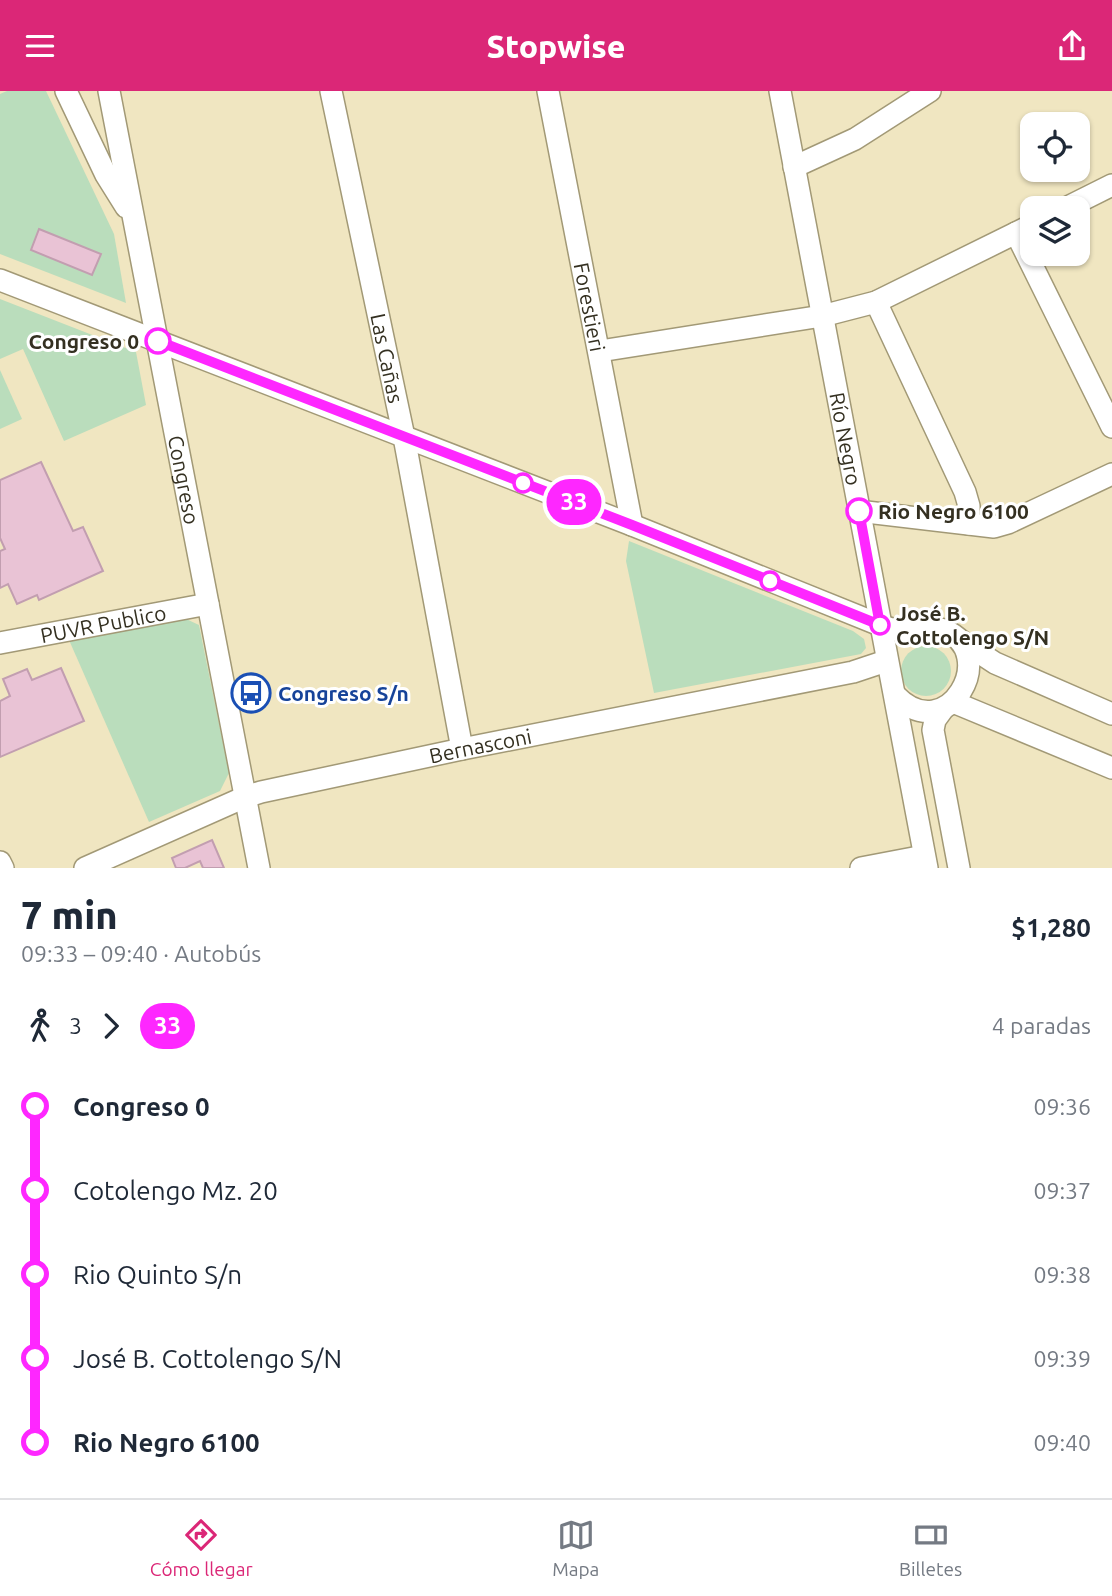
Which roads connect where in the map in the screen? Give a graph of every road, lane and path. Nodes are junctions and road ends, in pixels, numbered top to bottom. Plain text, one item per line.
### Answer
1 (66, 91) edge
2 (109, 91) edge
3 (331, 91) edge
4 (548, 91) edge
5 (780, 91) edge
6 (930, 91) edge
7 (794, 167) junction
8 (1112, 185) edge
9 (1090, 196) edge
10 (133, 218) junction
11 (1020, 231) edge
12 (1040, 266) edge
13 (0, 280) edge
14 (876, 302) junction
15 (822, 316) junction
16 (158, 341) junction
17 (600, 351) junction
18 (1112, 427) edge
19 (404, 437) junction
20 (1112, 474) edge
21 (859, 511) junction
22 (969, 524) junction
23 (632, 525) junction
24 (208, 604) junction
25 (880, 625) junction
26 (912, 631) junction
27 (956, 638) junction
28 (0, 643) edge
29 (886, 661) junction
30 (895, 695) junction
31 (948, 705) junction
32 (1112, 714) edge
33 (462, 749) junction
34 (1112, 768) edge
35 (245, 797) junction
36 (0, 862) edge
37 (925, 862) edge
38 (3, 868) edge
39 (85, 868) edge
40 (259, 868) edge
41 (861, 868) edge
42 (960, 868) edge

1 - 10 street
2 - 10 street, Congreso
3 - 19 street, Las Cañas
4 - 17 street, Forestieri
5 - 7 street, Río Negro
6 - 7 street
7 - 15 street, Río Negro
8 - 9 street
10 - 16 street, Congreso
11 - 14 street
12 - 18 street
13 - 16 street
14 - 15 street
14 - 22 street
15 - 17 street
15 - 21 street, Río Negro
16 - 19 street
16 - 24 street, Congreso
17 - 23 street, Forestieri
19 - 23 street
19 - 33 street, Las Cañas
20 - 22 street
21 - 22 street
21 - 25 street, Río Negro
23 - 25 street
24 - 28 street, PUVR Publico
24 - 35 street, Congreso
25 - 26 street
25 - 29 street, Río Negro
26 - 27 street
26 - 29 street
27 - 31 street
27 - 32 street
29 - 30 street, Río Negro
29 - 33 street, Bernasconi
30 - 31 street
30 - 37 street, Río Negro
31 - 34 street
31 - 42 street
33 - 35 street, Bernasconi
35 - 39 street, Bernasconi
35 - 40 street, Congreso
36 - 38 street
37 - 41 street

